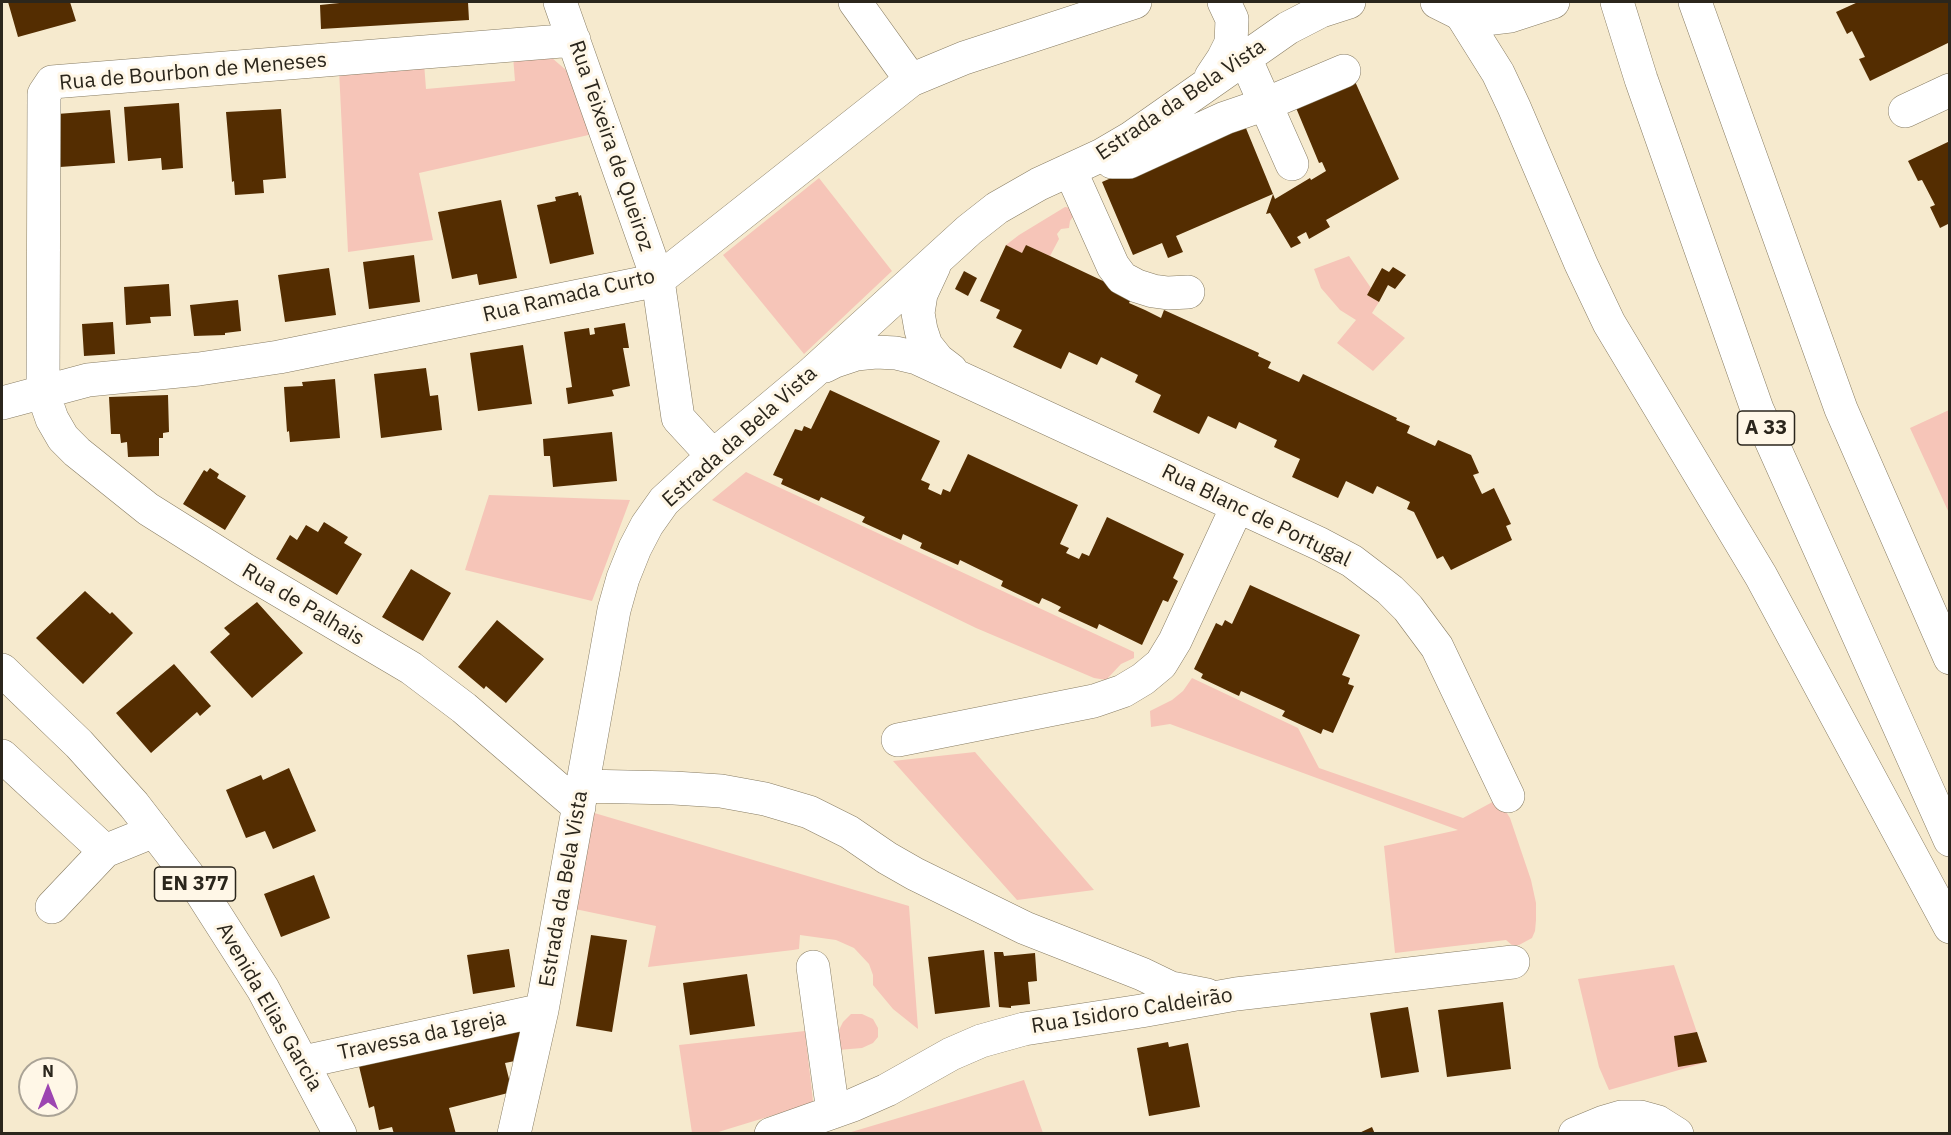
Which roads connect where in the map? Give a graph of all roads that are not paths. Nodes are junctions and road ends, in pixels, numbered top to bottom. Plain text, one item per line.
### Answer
1 (560, 2) edge
2 (855, 2) edge
3 (1135, 2) edge
4 (1224, 2) edge
5 (1349, 2) edge
6 (1553, 2) edge
7 (1617, 2) edge
8 (1695, 2) edge
9 (1442, 6) edge
10 (574, 40) junction
11 (1245, 58) junction
12 (1344, 71) dead end
13 (911, 80) junction
14 (1950, 90) edge
15 (1193, 96) junction
16 (1266, 104) junction
17 (1905, 111) dead end
18 (1102, 155) junction
19 (1292, 164) dead end
20 (1070, 170) junction
21 (940, 257) junction
22 (658, 280) junction
23 (1188, 292) dead end
24 (811, 374) junction
25 (965, 379) junction
26 (43, 393) junction
27 (2, 403) edge
28 (713, 456) junction
29 (1237, 507) junction
30 (1950, 658) edge
31 (2, 670) edge
32 (898, 740) dead end
33 (2, 756) edge
34 (1508, 796) dead end
35 (580, 797) junction
36 (154, 831) junction
37 (1950, 840) edge
38 (105, 852) junction
39 (52, 908) dead end
40 (1950, 927) edge
41 (1513, 962) dead end
42 (813, 967) dead end
43 (1236, 994) junction
44 (542, 1010) junction
45 (303, 1062) junction
46 (833, 1112) junction
47 (340, 1134) edge
48 (514, 1134) edge
49 (771, 1134) edge
50 (1575, 1134) edge
51 (1677, 1134) edge

1 - 10 main road, Rua Teixeira de Queiroz
2 - 13 main road
3 - 13 main road, Rua Ramada Curto
4 - 15 main road
5 - 11 main road, Estrada da Bela Vista
6 - 9 main road
7 - 37 main road, A 33
8 - 30 main road
9 - 40 main road
10 - 22 main road, Rua Teixeira de Queiroz
10 - 26 main road, Rua de Bourbon de Meneses
11 - 15 main road, Estrada da Bela Vista
11 - 16 main road
12 - 16 main road
13 - 22 main road, Rua Ramada Curto
14 - 17 main road
15 - 18 main road, Estrada da Bela Vista
16 - 18 main road
16 - 19 main road
18 - 20 main road, Estrada da Bela Vista
20 - 21 main road, Estrada da Bela Vista
20 - 23 main road
21 - 24 main road, Estrada da Bela Vista
21 - 25 main road, Rua Blanc de Portugal
22 - 26 main road, Rua Ramada Curto
22 - 28 main road, Rua Teixeira de Queiroz
24 - 25 main road, Rua Blanc de Portugal
24 - 28 main road, Estrada da Bela Vista
25 - 29 main road, Rua Blanc de Portugal
26 - 27 main road, Rua Ramada Curto
26 - 35 main road, Rua de Palhais
28 - 35 main road, Estrada da Bela Vista
29 - 32 main road
29 - 34 main road, Rua Blanc de Portugal
31 - 36 main road, Avenida Elias Garcia / EN 377
33 - 38 main road
35 - 43 main road
35 - 44 main road, Estrada da Bela Vista
36 - 38 main road
36 - 45 main road, Avenida Elias Garcia / EN 377
38 - 39 main road
41 - 43 main road, Rua Isidoro Caldeirão
42 - 46 main road
43 - 46 main road, Rua Isidoro Caldeirão
44 - 45 main road, Travessa da Igreja
44 - 48 main road, Estrada da Bela Vista
45 - 47 main road, Avenida Elias Garcia / EN 377
46 - 49 main road, Rua Isidoro Caldeirão
50 - 51 main road

